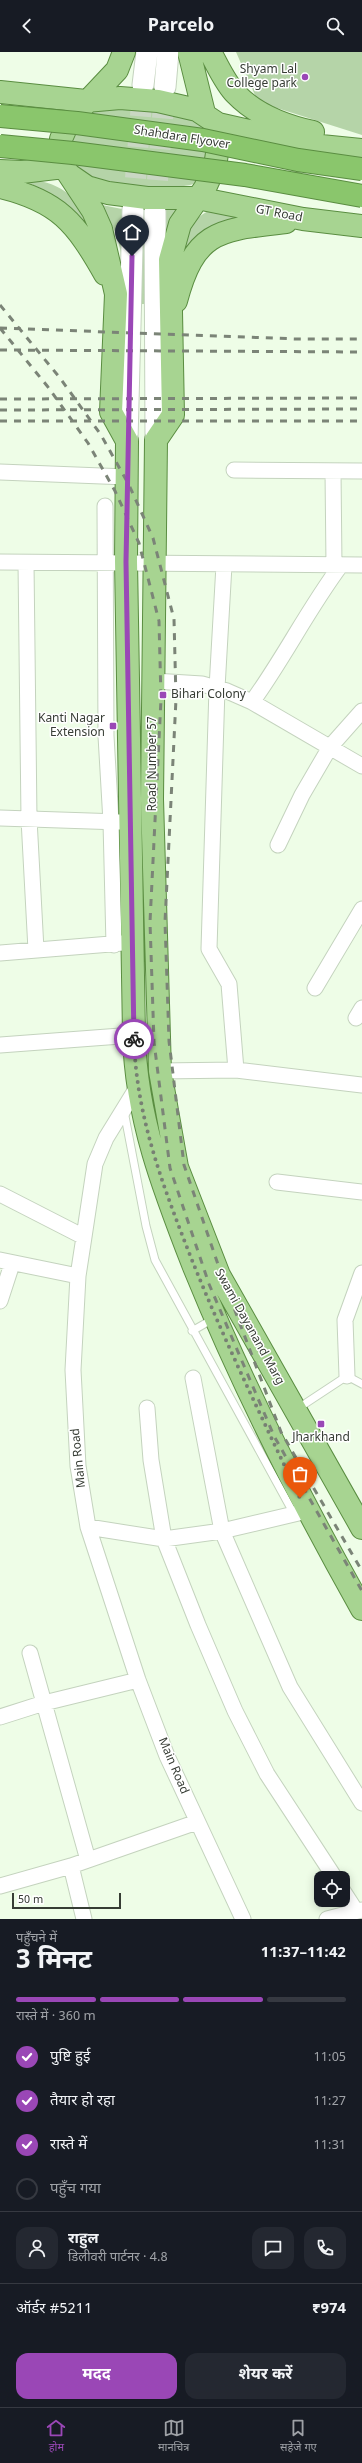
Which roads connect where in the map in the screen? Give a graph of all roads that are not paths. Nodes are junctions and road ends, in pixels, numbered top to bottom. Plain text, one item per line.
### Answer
1 (124, 52) edge
2 (147, 52) edge
3 (168, 52) edge
4 (189, 52) edge
5 (210, 52) edge
6 (143, 85) tunnel mouth
7 (165, 87) tunnel mouth
8 (0, 92) edge
9 (86, 101) junction
10 (0, 116) edge
11 (211, 119) junction
12 (362, 142) edge
13 (0, 146) edge
14 (362, 150) edge
15 (362, 169) edge
16 (0, 171) edge
17 (66, 171) junction
18 (0, 187) edge
19 (362, 196) edge
20 (197, 198) junction
21 (133, 209) tunnel mouth
22 (155, 211) tunnel mouth
23 (303, 219) junction
24 (362, 226) edge
25 (116, 294) junction
26 (170, 321) junction
27 (156, 440) junction
28 (127, 441) junction
29 (234, 470) dead end
30 (333, 471) junction
31 (362, 471) edge
32 (0, 472) edge
33 (127, 477) junction
34 (105, 506) dead end
35 (0, 562) edge
36 (104, 562) junction
37 (126, 562) junction
38 (155, 562) junction
39 (26, 563) junction
40 (224, 565) junction
41 (338, 565) junction
42 (362, 565) edge
43 (154, 681) junction
44 (217, 688) junction
45 (252, 702) junction
46 (362, 711) edge
47 (330, 747) junction
48 (362, 766) edge
49 (0, 818) edge
50 (29, 819) junction
51 (121, 823) junction
52 (278, 845) dead end
53 (362, 909) edge
54 (123, 943) junction
55 (36, 950) junction
56 (0, 953) edge
57 (315, 988) dead end
58 (159, 1017) joint
59 (134, 1035) junction
60 (0, 1045) edge
61 (236, 1070) junction
62 (160, 1071) junction
63 (362, 1084) edge
64 (138, 1086) junction
65 (123, 1110) junction
66 (277, 1182) dead end
67 (362, 1192) edge
68 (0, 1194) edge
69 (84, 1238) junction
70 (6, 1262) edge
71 (362, 1273) edge
72 (78, 1276) junction
73 (0, 1301) edge
74 (215, 1318) junction
75 (192, 1331) junction
76 (347, 1376) junction
77 (193, 1378) dead end
78 (362, 1384) edge
79 (147, 1408) dead end
80 (296, 1410) junction
81 (300, 1513) junction
82 (88, 1527) junction
83 (362, 1528) edge
84 (222, 1531) junction
85 (164, 1539) junction
86 (362, 1609) edge
87 (30, 1654) dead end
88 (138, 1680) junction
89 (44, 1703) junction
90 (0, 1717) edge
91 (362, 1804) edge
92 (197, 1822) junction
93 (88, 1860) junction
94 (71, 1866) junction
95 (330, 1871) edge
96 (0, 1886) edge
97 (350, 1899) edge
98 (359, 1910) edge
99 (84, 1919) edge
100 (243, 1919) edge
101 (327, 1919) edge

1 - 9 main road
2 - 6 main road
3 - 7 main road
4 - 11 main road
5 - 12 main road
8 - 9 main road
9 - 11 main road
9 - 17 main road
10 - 15 highway, Shahdara Flyover, bridge
11 - 14 main road
11 - 20 main road
13 - 19 highway, bridge
16 - 17 main road
17 - 20 main road
17 - 25 main road
18 - 25 main road
20 - 23 main road, GT Road
20 - 26 main road
21 - 28 main road
22 - 27 main road
23 - 24 main road, GT Road
23 - 26 main road
25 - 28 main road
26 - 27 main road
27 - 38 main road, Road Number 57
28 - 33 main road, Road Number 57
29 - 30 street
30 - 31 street
30 - 41 street
32 - 33 street
33 - 37 main road, Road Number 57
34 - 36 street
35 - 39 street
36 - 37 street
36 - 39 street
36 - 51 street
37 - 38 street
37 - 51 main road, Road Number 57
38 - 40 street
38 - 43 main road, Road Number 57
39 - 50 street
40 - 41 street
40 - 44 street
41 - 42 street
41 - 45 street
43 - 44 street
43 - 58 main road, Road Number 57
44 - 45 street
44 - 61 street
45 - 47 street
46 - 47 street
47 - 48 street
47 - 52 street
49 - 50 street
50 - 51 street
50 - 55 street
51 - 54 main road, Road Number 57
53 - 57 street
54 - 55 street
54 - 59 main road, Road Number 57
55 - 56 street
58 - 62 main road, Swami Dayanand Marg
59 - 60 street
59 - 64 main road, Road Number 57
61 - 62 street
61 - 63 street
62 - 80 main road, Swami Dayanand Marg
64 - 65 street, Main Road
64 - 74 main road, Road Number 57
65 - 69 street, Main Road
65 - 75 lane
66 - 67 street
68 - 69 street
69 - 72 street, Main Road
70 - 72 street
70 - 73 street
71 - 76 street
72 - 82 street, Main Road
74 - 75 lane
74 - 81 main road, Road Number 57
75 - 81 lane
76 - 78 lane
76 - 80 lane
77 - 84 street
79 - 85 street
80 - 83 main road, Swami Dayanand Marg
81 - 84 street
81 - 86 main road, Road Number 57
82 - 85 street
82 - 88 street, Main Road
84 - 85 street
84 - 91 street
85 - 95 street
87 - 89 street
88 - 89 street
88 - 92 street, Main Road
89 - 90 street
89 - 93 street
92 - 93 street
92 - 100 street, Main Road
93 - 94 street
94 - 96 street
94 - 99 street
97 - 98 street
98 - 101 street

